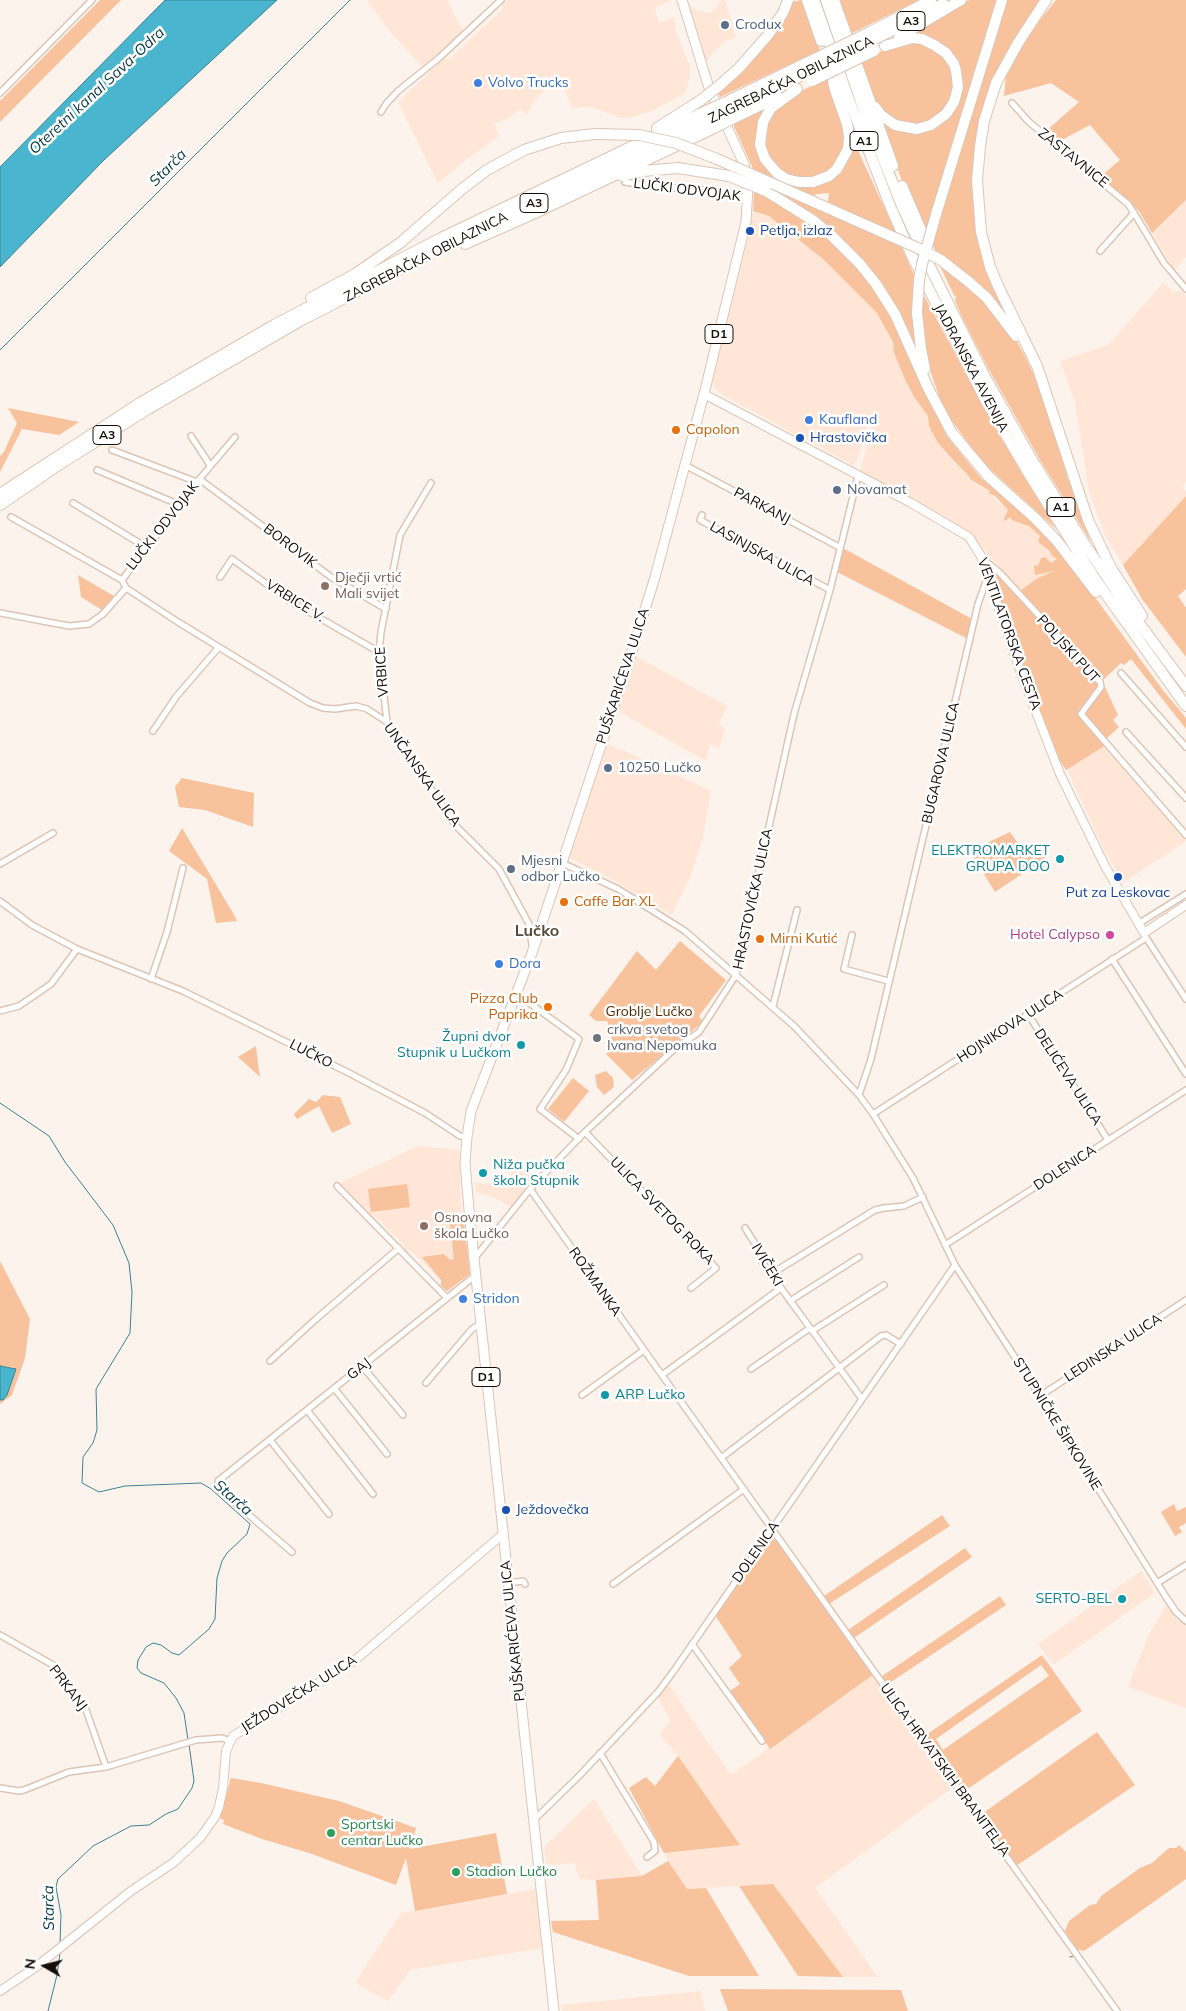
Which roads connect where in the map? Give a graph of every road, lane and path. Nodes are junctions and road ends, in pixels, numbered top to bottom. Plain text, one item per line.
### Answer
1 (92, 0) edge
2 (501, 0) edge
3 (682, 0) edge
4 (807, 0) edge
5 (814, 0) edge
6 (826, 0) edge
7 (834, 0) edge
8 (931, 0) edge
9 (951, 0) edge
10 (961, 0) edge
11 (1002, 0) edge
12 (1046, 0) edge
13 (787, 1) edge
14 (871, 42) junction
15 (884, 46) junction
16 (850, 48) junction
17 (809, 72) junction
18 (833, 78) junction
19 (797, 89) junction
20 (0, 93) edge
21 (1012, 103) dead end
22 (732, 109) junction
23 (382, 112) dead end
24 (710, 120) junction
25 (608, 158) junction
26 (625, 182) dead end
27 (588, 188) junction
28 (748, 198) junction
29 (1134, 213) junction
30 (1100, 251) dead end
31 (1186, 289) edge
32 (359, 290) junction
33 (957, 322) junction
34 (274, 325) junction
35 (949, 329) junction
36 (1041, 377) junction
37 (704, 394) junction
38 (942, 416) junction
39 (191, 436) dead end
40 (235, 437) dead end
41 (112, 450) dead end
42 (684, 464) junction
43 (210, 465) junction
44 (97, 470) dead end
45 (858, 476) junction
46 (197, 482) junction
47 (431, 482) dead end
48 (0, 494) edge
49 (73, 503) dead end
50 (0, 505) edge
51 (180, 505) junction
52 (702, 515) dead end
53 (11, 517) dead end
54 (146, 547) junction
55 (839, 547) junction
56 (982, 559) junction
57 (989, 576) junction
58 (220, 577) dead end
59 (122, 580) junction
60 (126, 588) junction
61 (830, 590) junction
62 (386, 609) junction
63 (0, 614) edge
64 (219, 647) junction
65 (379, 652) junction
66 (1121, 673) dead end
67 (1184, 683) edge
68 (1186, 706) edge
69 (1186, 715) edge
70 (387, 722) junction
71 (153, 731) dead end
72 (1126, 732) dead end
73 (1186, 747) edge
74 (1186, 798) edge
75 (53, 832) dead end
76 (1186, 835) edge
77 (562, 863) junction
78 (0, 864) edge
79 (183, 868) dead end
80 (1186, 894) edge
81 (0, 901) edge
82 (1186, 905) edge
83 (797, 910) dead end
84 (525, 916) junction
85 (542, 920) junction
86 (1138, 924) junction
87 (852, 934) dead end
88 (1145, 936) junction
89 (77, 949) junction
90 (532, 953) junction
91 (1112, 960) junction
92 (736, 975) junction
93 (151, 978) junction
94 (888, 981) junction
95 (517, 994) junction
96 (1186, 1000) edge
97 (773, 1006) junction
98 (0, 1011) edge
99 (1028, 1014) junction
100 (1186, 1074) edge
101 (1186, 1090) edge
102 (859, 1095) junction
103 (873, 1114) junction
104 (585, 1132) junction
105 (467, 1137) junction
106 (579, 1139) junction
107 (1108, 1140) junction
108 (337, 1186) dead end
109 (530, 1189) junction
110 (923, 1197) junction
111 (745, 1228) dead end
112 (945, 1245) junction
113 (399, 1248) junction
114 (859, 1257) dead end
115 (474, 1259) junction
116 (955, 1266) junction
117 (771, 1274) junction
118 (476, 1275) junction
119 (884, 1285) dead end
120 (691, 1288) dead end
121 (781, 1288) junction
122 (446, 1297) junction
123 (1186, 1300) edge
124 (790, 1301) junction
125 (481, 1324) junction
126 (811, 1329) junction
127 (901, 1344) junction
128 (644, 1350) junction
129 (270, 1362) dead end
130 (362, 1366) junction
131 (839, 1367) junction
132 (751, 1369) dead end
133 (662, 1375) junction
134 (426, 1383) dead end
135 (334, 1388) junction
136 (582, 1395) dead end
137 (1040, 1396) junction
138 (862, 1399) junction
139 (307, 1410) junction
140 (402, 1415) dead end
141 (270, 1440) junction
142 (387, 1454) dead end
143 (721, 1458) junction
144 (744, 1489) junction
145 (373, 1494) dead end
146 (329, 1514) dead end
147 (772, 1529) junction
148 (503, 1534) junction
149 (292, 1552) dead end
150 (1186, 1565) edge
151 (508, 1583) junction
152 (1157, 1583) junction
153 (526, 1584) dead end
154 (613, 1584) dead end
155 (1186, 1621) edge
156 (0, 1634) edge
157 (692, 1644) junction
158 (230, 1740) junction
159 (762, 1741) dead end
160 (600, 1753) junction
161 (106, 1766) junction
162 (0, 1788) edge
163 (534, 1820) junction
164 (647, 1857) dead end
165 (0, 1991) edge
166 (554, 2011) edge
167 (1118, 2011) edge

1 - 20 street
2 - 23 street
3 - 28 main road, D1
4 - 18 highway
5 - 35 highway, JADRANSKA AVENIJA / A1
6 - 33 highway, JADRANSKA AVENIJA / A1
7 - 16 highway
8 - 14 highway, ZAGREBAČKA OBILAZNICA / A3
9 - 14 highway, ZAGREBAČKA OBILAZNICA / A3
10 - 15 highway
11 - 38 highway, bridge
12 - 36 highway
13 - 25 highway, bridge
14 - 15 highway
14 - 17 highway, bridge
14 - 17 highway, ZAGREBAČKA OBILAZNICA / A3, bridge
15 - 16 highway
16 - 33 highway
17 - 19 highway
17 - 22 highway, ZAGREBAČKA OBILAZNICA / A3
18 - 19 highway
18 - 35 highway
19 - 22 highway
21 - 29 street, ZASTAVNICE
22 - 24 highway, ZAGREBAČKA OBILAZNICA / A3, bridge
22 - 24 highway, bridge
24 - 25 highway, ZAGREBAČKA OBILAZNICA / A3
24 - 27 highway
24 - 32 highway, ZAGREBAČKA OBILAZNICA / A3
25 - 34 highway, ZAGREBAČKA OBILAZNICA / A3
26 - 28 street, LUČKI ODVOJAK
27 - 32 highway
27 - 38 highway, bridge
28 - 37 main road, PUŠKARIĆEVA ULICA / D1
29 - 30 street
29 - 31 street, ZASTAVNICE
32 - 50 highway, ZAGREBAČKA OBILAZNICA / A3
33 - 67 highway, JADRANSKA AVENIJA / A1
34 - 36 highway, bridge
34 - 48 highway, ZAGREBAČKA OBILAZNICA / A3
35 - 68 highway, JADRANSKA AVENIJA / A1
36 - 67 highway
37 - 42 main road, PUŠKARIĆEVA ULICA / D1
37 - 45 main road, VENTILATORSKA CESTA
38 - 69 highway
39 - 43 street
40 - 43 street, LUČKI ODVOJAK
41 - 46 street, BOROVIK
42 - 55 street, PARKANJ
42 - 77 main road, PUŠKARIĆEVA ULICA / D1
43 - 46 street, LUČKI ODVOJAK
44 - 51 street
45 - 55 street, HRASTOVIČKA ULICA
45 - 56 main road, VENTILATORSKA CESTA
46 - 51 street, LUČKI ODVOJAK
46 - 62 street, BOROVIK
47 - 62 street, VRBICE
49 - 54 street
51 - 54 street, LUČKI ODVOJAK
52 - 61 street, LASINJSKA ULICA
53 - 59 street
54 - 59 street, LUČKI ODVOJAK
55 - 61 street, HRASTOVIČKA ULICA
56 - 57 main road, VENTILATORSKA CESTA
56 - 76 street, POLJSKI PUT
57 - 86 main road, VENTILATORSKA CESTA
57 - 94 street, BUGAROVA ULICA
58 - 65 street, VRBICE V.
59 - 60 street, LUČKI ODVOJAK
60 - 63 street
60 - 64 street, UNČANSKA ULICA
61 - 92 street, HRASTOVIČKA ULICA
62 - 65 street, VRBICE
64 - 70 street, UNČANSKA ULICA
64 - 71 street
65 - 70 street, VRBICE
66 - 73 street, POLJSKI PUT
70 - 84 street, UNČANSKA ULICA
72 - 74 street
75 - 78 street
77 - 85 main road, PUŠKARIĆEVA ULICA / D1
77 - 92 street, STUPNIČKE ŠIPKOVINE
79 - 93 street
80 - 86 street
81 - 89 street, LUČKO
82 - 88 main road, HOJNIKOVA ULICA
83 - 97 street
84 - 85 street
84 - 90 street, UNČANSKA ULICA
85 - 90 main road, PUŠKARIĆEVA ULICA / D1
86 - 88 main road, VENTILATORSKA CESTA
87 - 94 street
88 - 91 street, HOJNIKOVA ULICA
88 - 96 street
89 - 93 street, LUČKO
89 - 98 street
90 - 95 main road, PUŠKARIĆEVA ULICA / D1
91 - 99 street, HOJNIKOVA ULICA
91 - 100 street
92 - 97 street, STUPNIČKE ŠIPKOVINE
92 - 104 street, HRASTOVIČKA ULICA
93 - 105 street, LUČKO
94 - 102 street, BUGAROVA ULICA
95 - 105 main road, PUŠKARIĆEVA ULICA / D1
95 - 106 street
97 - 102 street, STUPNIČKE ŠIPKOVINE
99 - 103 street, HOJNIKOVA ULICA
99 - 107 street, DELIĆEVA ULICA
101 - 107 street, DOLENICA
102 - 103 street, STUPNIČKE ŠIPKOVINE
103 - 110 street, STUPNIČKE ŠIPKOVINE
104 - 106 street, HRASTOVIČKA ULICA
104 - 120 street, ULICA SVETOG ROKA
105 - 115 main road, PUŠKARIĆEVA ULICA / D1
106 - 109 street, HRASTOVIČKA ULICA
107 - 112 street, DOLENICA
108 - 113 street
109 - 115 street, HRASTOVIČKA ULICA
109 - 128 street, ROŽMANKA
110 - 112 street, STUPNIČKE ŠIPKOVINE
110 - 117 street
111 - 117 street, IVIČEKI
112 - 116 street, STUPNIČKE ŠIPKOVINE
113 - 122 street
113 - 129 street
114 - 124 street, IVIČEKI
115 - 118 main road, PUŠKARIĆEVA ULICA / D1
116 - 127 street, DOLENICA
116 - 137 street, STUPNIČKE ŠIPKOVINE
117 - 121 street, IVIČEKI
118 - 122 street, GAJ
118 - 125 main road, PUŠKARIĆEVA ULICA / D1
119 - 126 street
121 - 124 street, IVIČEKI
121 - 133 street
122 - 130 street, GAJ
123 - 137 street, LEDINSKA ULICA
124 - 126 street, IVIČEKI
125 - 134 street
125 - 148 main road, PUŠKARIĆEVA ULICA / D1
126 - 131 street, IVIČEKI
126 - 132 street
127 - 131 street
127 - 138 street, DOLENICA
128 - 133 street, ROŽMANKA
128 - 136 street
130 - 135 street, GAJ
130 - 140 street
131 - 138 street, IVIČEKI
131 - 143 street
133 - 143 street, ROŽMANKA
135 - 139 street, GAJ
135 - 142 street
137 - 152 street, STUPNIČKE ŠIPKOVINE
138 - 147 street, DOLENICA
139 - 141 street, GAJ
139 - 145 street
141 - 146 street
141 - 149 street, GAJ
143 - 144 street, ROŽMANKA
144 - 147 street, ROŽMANKA
144 - 154 street
147 - 157 street, DOLENICA
147 - 167 street, ULICA HRVATSKIH BRANITELJA
148 - 151 main road, PUŠKARIĆEVA ULICA / D1
148 - 158 main road, JEŽDOVEČKA ULICA
150 - 152 street
151 - 153 street
151 - 163 main road, PUŠKARIĆEVA ULICA / D1
152 - 155 street, STUPNIČKE ŠIPKOVINE
156 - 161 street, PRKANJ
157 - 159 street
157 - 160 street, DOLENICA
158 - 161 street
158 - 165 main road, JEŽDOVEČKA ULICA
160 - 163 street, DOLENICA
160 - 164 street
161 - 162 street
163 - 166 main road, PUŠKARIĆEVA ULICA / D1

